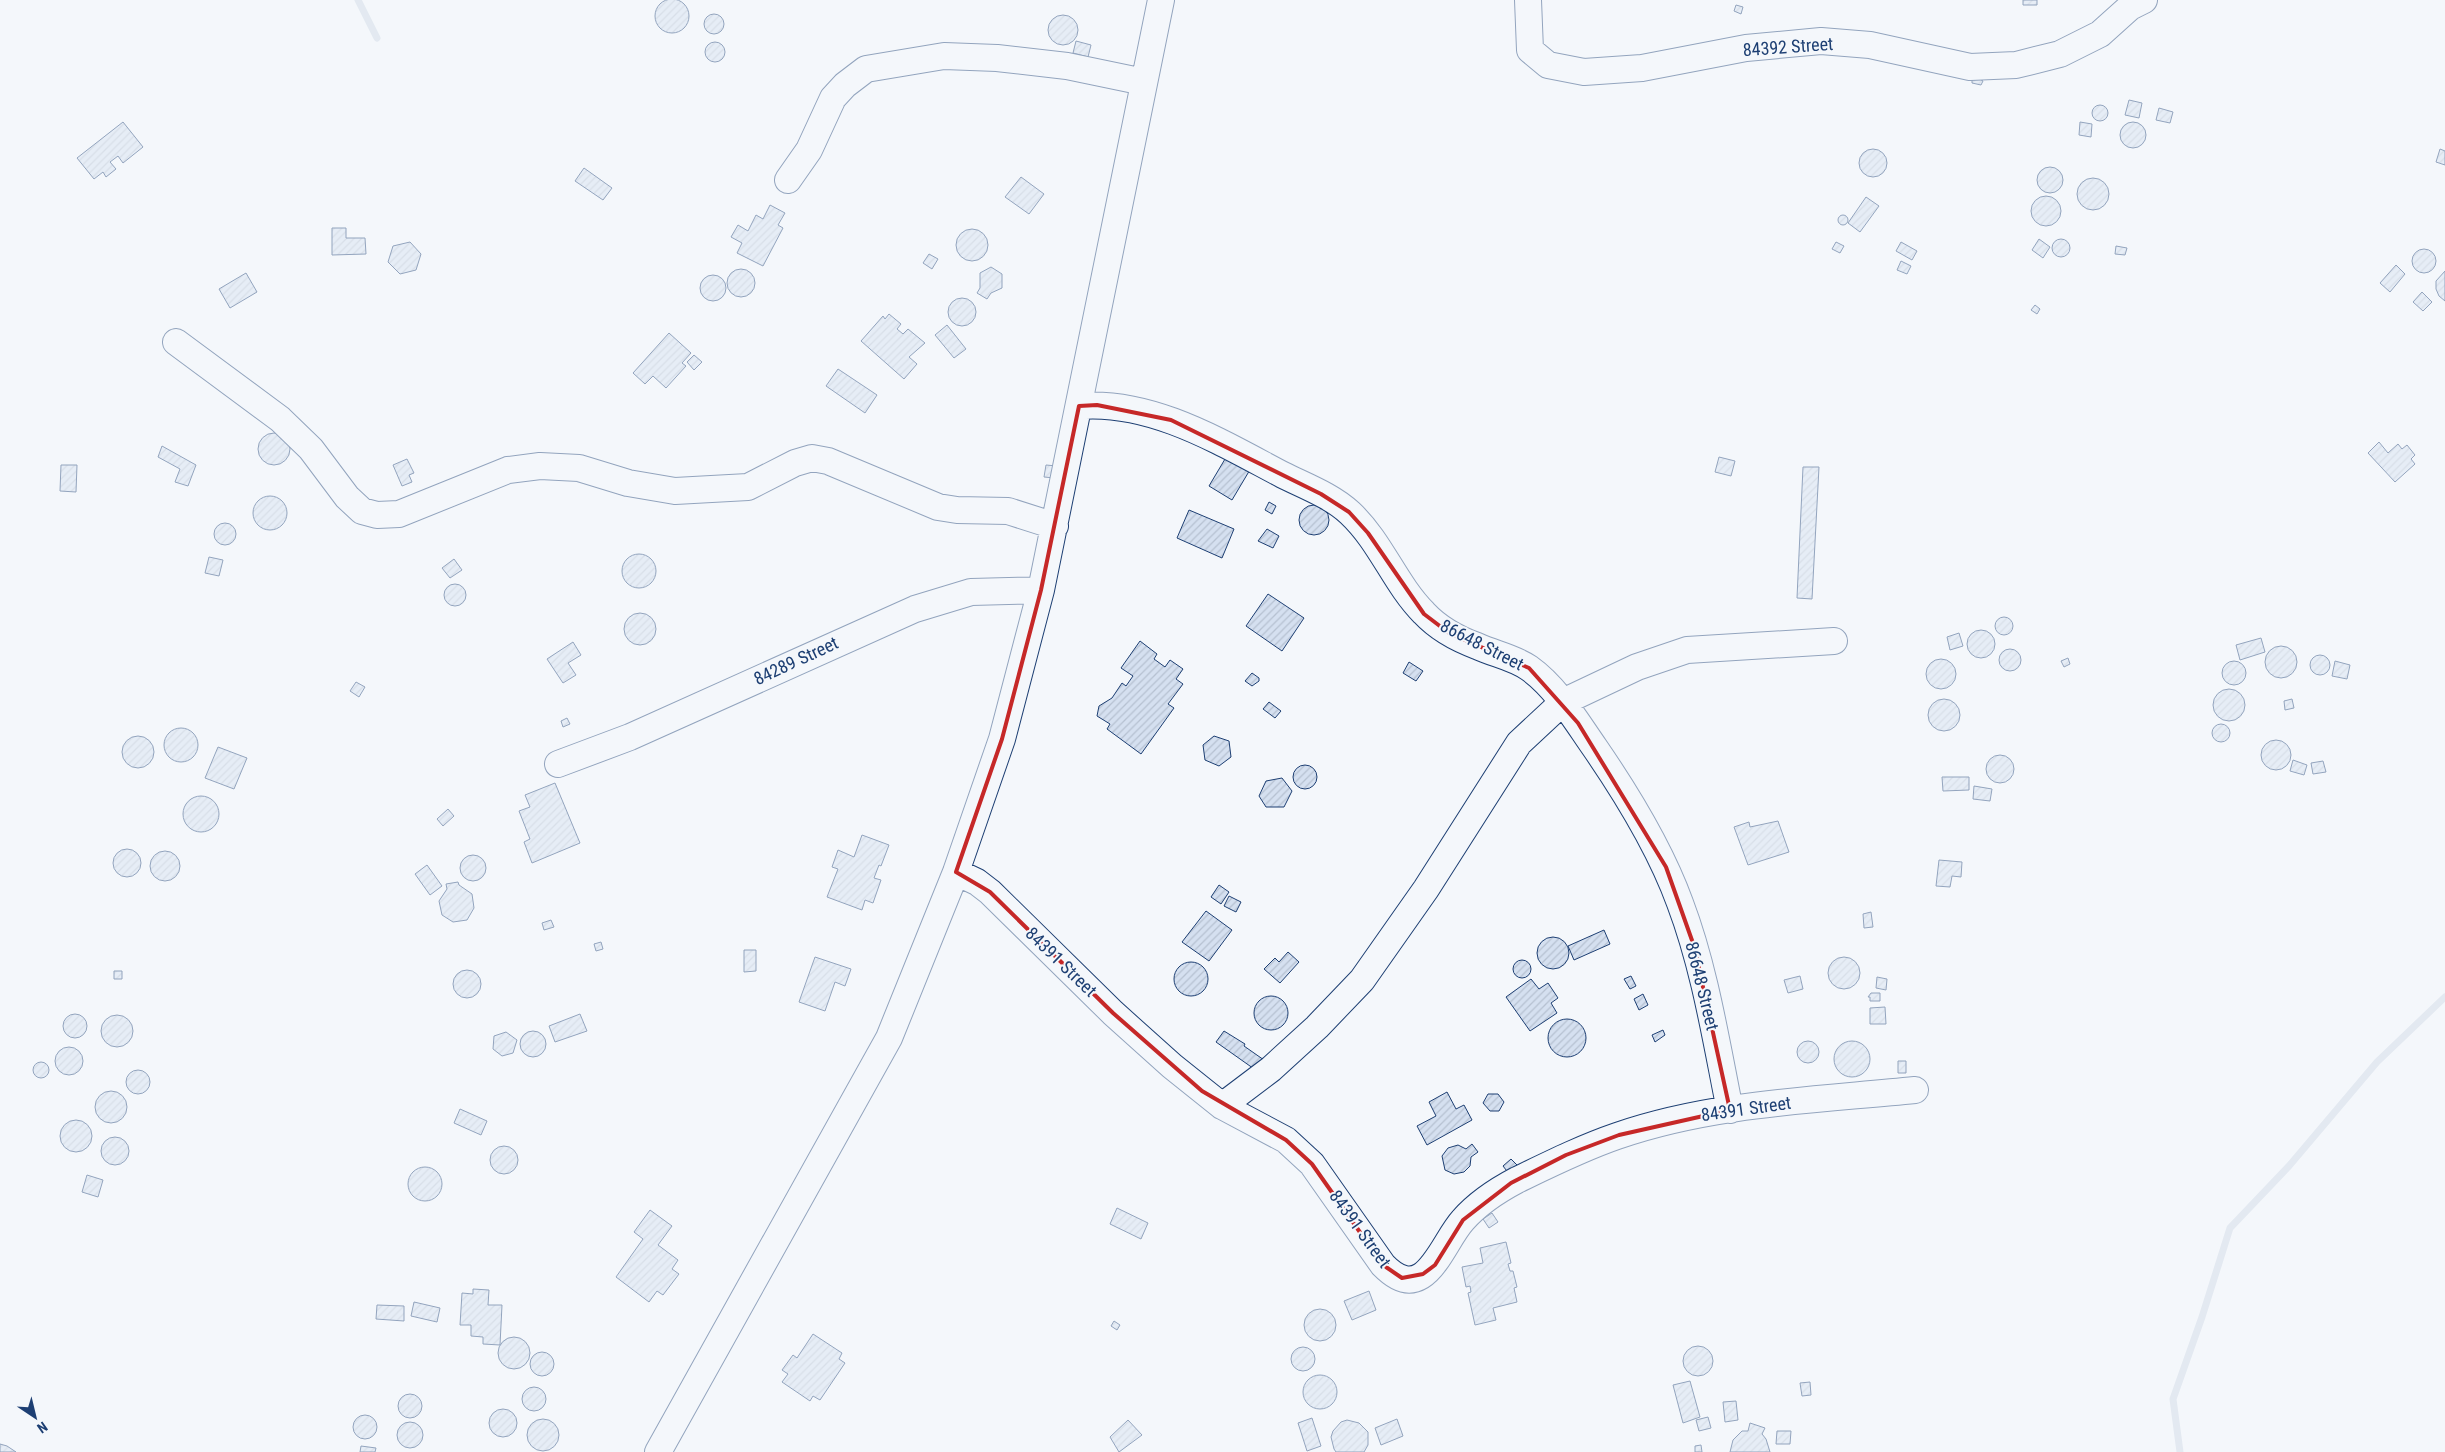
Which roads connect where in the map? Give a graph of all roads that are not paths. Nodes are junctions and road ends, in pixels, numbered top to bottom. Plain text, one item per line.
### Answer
1 (1178, 0) edge
2 (1528, 0) edge
3 (2144, 0) edge
4 (1159, 12) edge
5 (1144, 82) junction
6 (788, 180) dead end
7 (176, 342) dead end
8 (1079, 406) junction
9 (1055, 526) junction
10 (1041, 590) junction
11 (1834, 641) dead end
12 (1563, 702) junction
13 (558, 764) dead end
14 (956, 872) junction
15 (1915, 1090) dead end
16 (1222, 1106) junction
17 (1730, 1110) junction
18 (658, 1452) edge

1 - 4 street
2 - 3 street, 84392 Street
4 - 5 street
5 - 6 street
5 - 8 street
7 - 9 street
8 - 9 street
8 - 12 street, 86648 Street
9 - 10 street
10 - 13 street, 84289 Street
10 - 14 street
11 - 12 street
12 - 16 street
12 - 17 street, 86648 Street
14 - 16 street, 84391 Street
14 - 18 street
15 - 17 street, 84391 Street
16 - 17 street, 84391 Street

